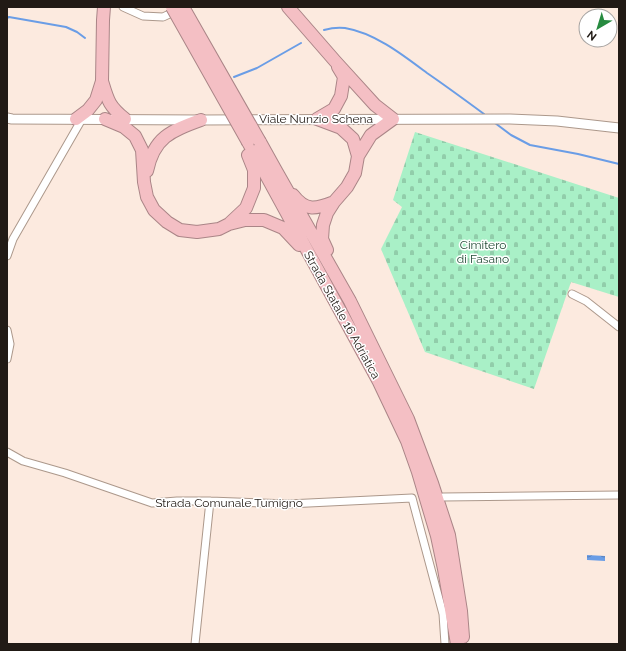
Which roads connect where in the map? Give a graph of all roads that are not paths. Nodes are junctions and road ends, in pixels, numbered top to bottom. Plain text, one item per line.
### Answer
1 (123, 7) edge
2 (166, 7) edge
3 (172, 7) edge
4 (186, 7) edge
5 (288, 7) edge
6 (105, 8) edge
7 (195, 37) junction
8 (335, 61) junction
9 (102, 81) junction
10 (393, 118) junction
11 (79, 119) junction
12 (105, 119) junction
13 (125, 119) junction
14 (317, 119) junction
15 (9, 120) edge
16 (201, 120) junction
17 (619, 128) edge
18 (250, 142) junction
19 (358, 156) junction
20 (275, 169) junction
21 (144, 182) junction
22 (334, 202) junction
23 (229, 224) junction
24 (7, 256) edge
25 (331, 294) junction
26 (572, 294) dead end
27 (350, 301) junction
28 (619, 327) edge
29 (7, 330) edge
30 (7, 358) edge
31 (7, 452) edge
32 (619, 496) edge
33 (443, 497) dead end
34 (210, 501) junction
35 (195, 644) edge
36 (445, 644) edge
37 (457, 644) edge
38 (464, 644) edge

1 - 4 street
2 - 7 highway, bridge
3 - 7 highway, Strada Statale 16 Adriatica, bridge
4 - 7 highway, Strada Statale 16 Adriatica, bridge
5 - 8 highway
6 - 9 highway
7 - 18 highway, Strada Statale 16 Adriatica, bridge
7 - 18 highway, Strada Statale 16 Adriatica, bridge
8 - 10 highway
8 - 14 highway
9 - 11 highway
9 - 13 highway
10 - 14 street, Viale Nunzio Schena
10 - 17 street, Viale Nunzio Schena
10 - 19 highway
11 - 12 street, Viale Nunzio Schena
11 - 15 street, Viale Nunzio Schena
11 - 24 street
12 - 13 street, Viale Nunzio Schena
12 - 21 highway
13 - 16 street, Viale Nunzio Schena
14 - 16 street, Viale Nunzio Schena
14 - 19 highway
16 - 21 highway
18 - 20 highway, Strada Statale 16 Adriatica
18 - 23 highway
18 - 25 highway, Strada Statale 16 Adriatica
19 - 22 highway
20 - 22 highway
20 - 27 highway, Strada Statale 16 Adriatica
21 - 23 highway
22 - 27 highway
23 - 25 highway
25 - 37 highway, Strada Statale 16 Adriatica
26 - 28 street
27 - 38 highway, Strada Statale 16 Adriatica
29 - 30 street
31 - 34 street, Strada Comunale Tumigno
32 - 33 street
34 - 35 street
34 - 36 street, Strada Comunale Tumigno

